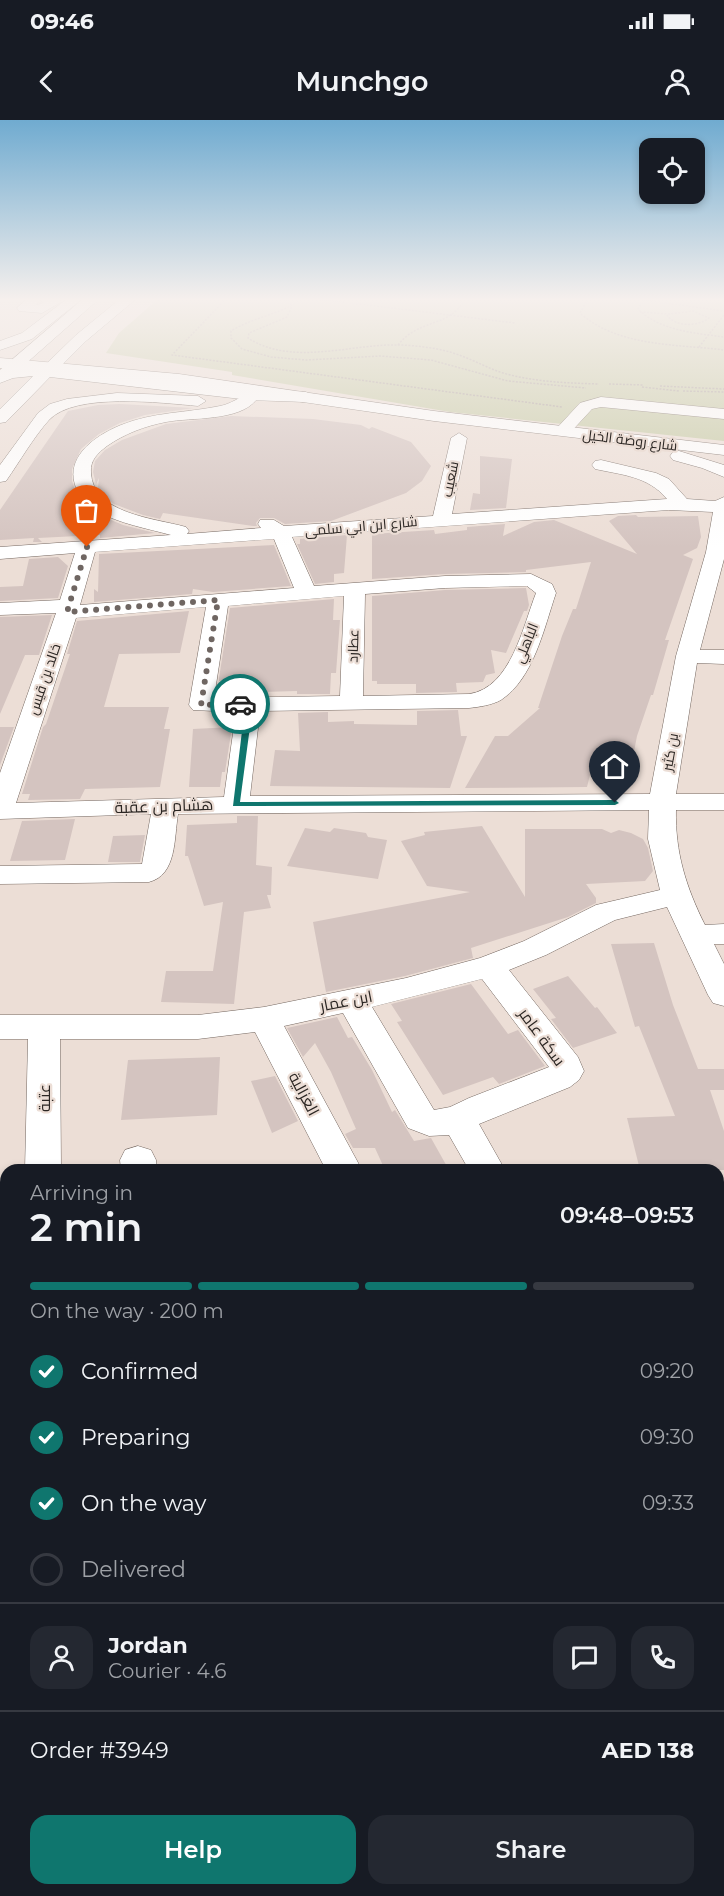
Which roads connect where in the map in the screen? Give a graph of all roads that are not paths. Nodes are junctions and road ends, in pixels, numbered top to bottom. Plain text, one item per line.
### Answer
1 (18, 382) edge
2 (81, 382) edge
3 (108, 382) edge
4 (200, 382) edge
5 (306, 397) junction
6 (249, 399) junction
7 (1, 409) edge
8 (234, 409) junction
9 (724, 414) edge
10 (562, 432) junction
11 (459, 438) dead end
12 (724, 450) edge
13 (679, 456) junction
14 (724, 460) edge
15 (602, 465) dead end
16 (724, 472) edge
17 (636, 475) junction
18 (0, 477) edge
19 (680, 503) junction
20 (648, 506) junction
21 (722, 513) edge
22 (442, 519) junction
23 (274, 529) junction
24 (178, 540) junction
25 (87, 547) junction
26 (0, 553) edge
27 (720, 553) edge
28 (356, 589) junction
29 (307, 594) junction
30 (218, 600) junction
31 (0, 609) edge
32 (68, 609) junction
33 (687, 656) junction
34 (724, 657) edge
35 (351, 703) junction
36 (249, 704) junction
37 (662, 802) junction
38 (724, 802) edge
39 (236, 804) junction
40 (166, 807) junction
41 (0, 811) edge
42 (0, 875) edge
43 (676, 896) junction
44 (724, 934) edge
45 (693, 935) junction
46 (489, 966) junction
47 (724, 995) edge
48 (352, 1001) junction
49 (264, 1019) junction
50 (0, 1027) edge
51 (44, 1027) junction
52 (458, 1119) junction
53 (43, 1164) edge
54 (341, 1164) edge
55 (484, 1164) edge

1 - 7 main road
2 - 6 main road, شارع روضة الخيل
3 - 5 main road
4 - 5 main road, شارع روضة الخيل
5 - 10 main road, شارع روضة الخيل
6 - 8 street
6 - 13 main road, شارع روضة الخيل
8 - 18 street
8 - 24 street
9 - 10 street
10 - 12 main road, شارع روضة الخيل
11 - 22 street, شعيب
13 - 14 main road, شارع روضة الخيل
13 - 16 street
15 - 17 street
17 - 19 street
17 - 20 street
19 - 20 street, شارع ابن ابي سلمى
19 - 21 street, شارع ابن ابي سلمى
20 - 22 street, شارع ابن ابي سلمى
21 - 27 street, بن كثير
22 - 23 street, شارع ابن ابي سلمى
23 - 24 street, شارع ابن ابي سلمى
23 - 29 street
24 - 25 street, شارع ابن ابي سلمى
25 - 26 street, شارع ابن ابي سلمى
25 - 32 street, خالد بن قيس
27 - 33 street, بن كثير
28 - 29 street, الباهلي
28 - 35 street, عطارد
28 - 35 street, الباهلي
29 - 30 street, الباهلي
30 - 32 street, الباهلي
30 - 36 street, الباهلي
31 - 32 street, الباهلي
32 - 41 street, خالد بن قيس
33 - 34 street
33 - 37 street, بن كثير
35 - 36 street, الباهلي
36 - 39 street
37 - 38 street, هشام بن عقبة
37 - 39 street, هشام بن عقبة
37 - 43 street, بن كثير
39 - 40 street, هشام بن عقبة
40 - 41 street, هشام بن عقبة
40 - 42 street
43 - 45 street, بن كثير
43 - 46 street, ابن عمار
44 - 45 street
45 - 47 street, بن كثير
46 - 48 street, ابن عمار
46 - 52 street, سكة عامر
48 - 49 street, ابن عمار
48 - 52 street, سكة عامر
49 - 51 street, ابن عمار
49 - 54 street, الغزالية
50 - 51 street, ابن عمار
51 - 53 street, عتبة
52 - 55 street

